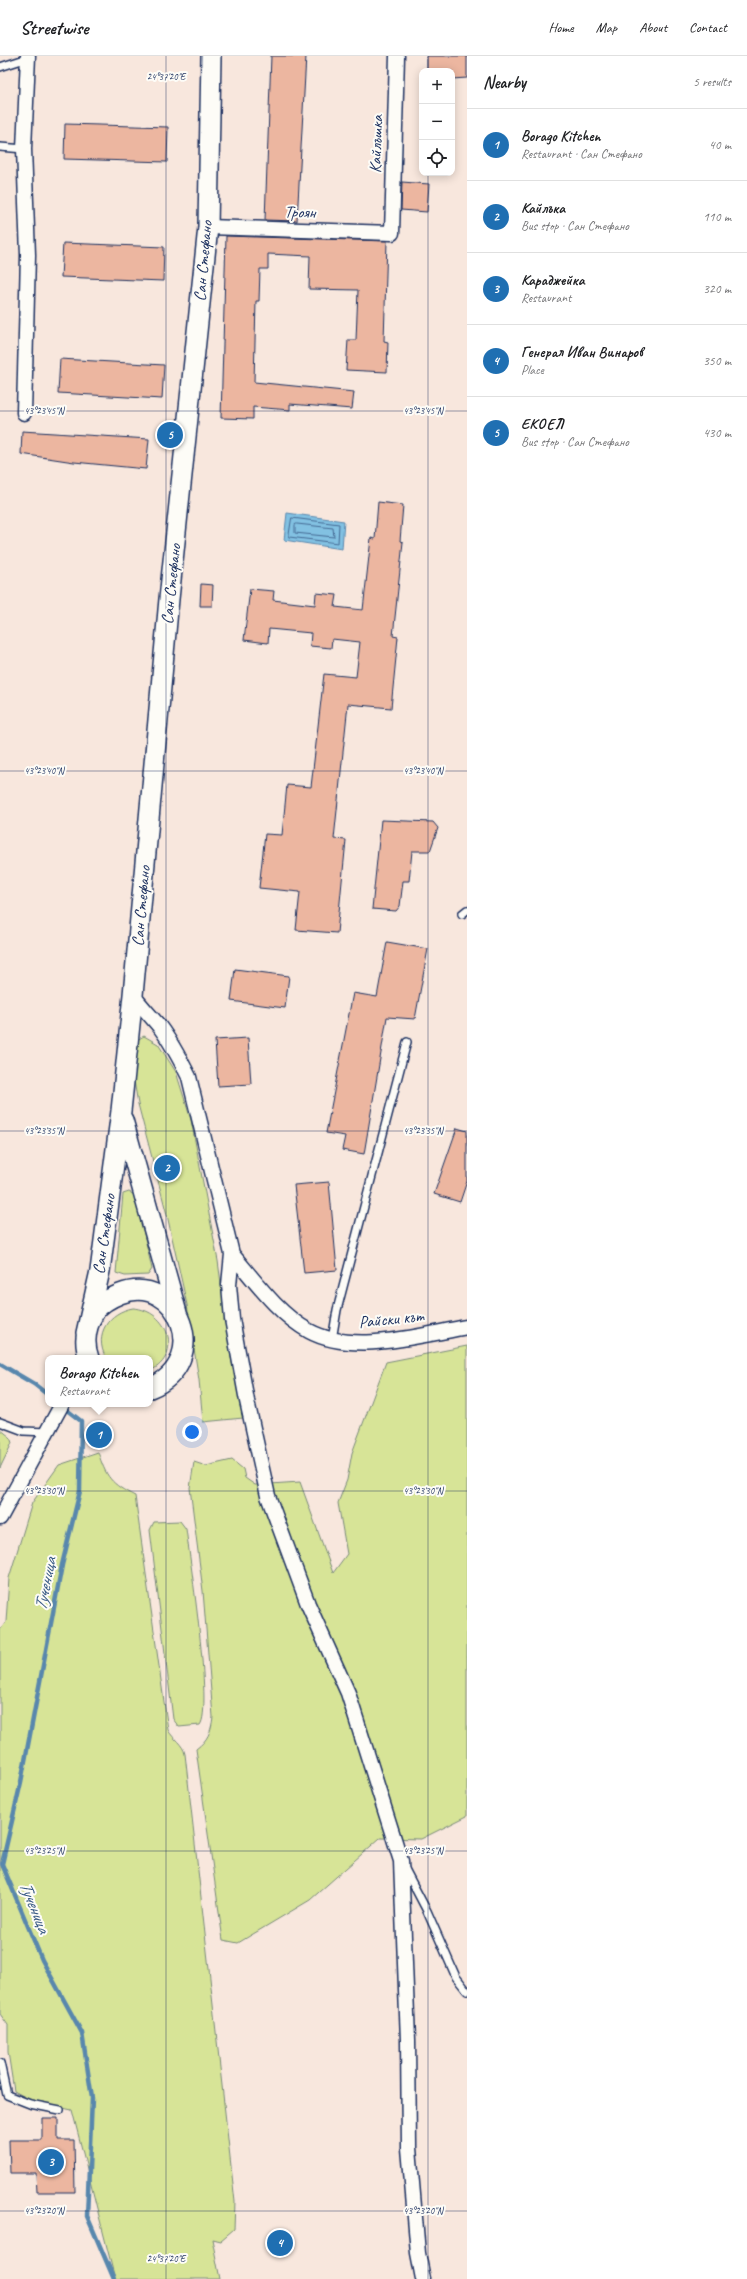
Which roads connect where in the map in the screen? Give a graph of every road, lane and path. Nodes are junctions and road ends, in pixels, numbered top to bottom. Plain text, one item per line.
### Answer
1 (211, 56) edge
2 (397, 56) edge
3 (28, 57) edge
4 (0, 67) edge
5 (0, 147) edge
6 (24, 149) junction
7 (208, 227) junction
8 (392, 233) joint
9 (24, 413) dead end
10 (133, 995) junction
11 (406, 1042) dead end
12 (121, 1111) junction
13 (232, 1254) junction
14 (177, 1313) junction
15 (467, 1327) edge
16 (86, 1333) junction
17 (332, 1340) junction
18 (88, 1355) edge
19 (153, 1387) edge
20 (59, 1409) edge
21 (0, 1422) edge
22 (47, 1432) junction
23 (0, 1518) edge
24 (401, 1861) junction
25 (467, 1991) edge
26 (0, 2063) edge
27 (60, 2110) dead end
28 (423, 2279) edge

1 - 7 street, Сан Стефано
2 - 8 street, Кайлъшка
3 - 4 lane
3 - 6 street
5 - 6 lane
6 - 9 street
7 - 8 street, Троян
7 - 10 street, Сан Стефано
10 - 12 street, Сан Стефано
10 - 13 street
11 - 17 lane
12 - 14 street, Сан Стефано
12 - 16 street, Сан Стефано
13 - 17 street, Райски кът
13 - 24 street
14 - 16 street
14 - 19 street, Сан Стефано
15 - 17 street, Райски кът
16 - 18 street
20 - 22 street
21 - 22 lane
22 - 23 street
24 - 25 lane
24 - 28 street
26 - 27 lane

